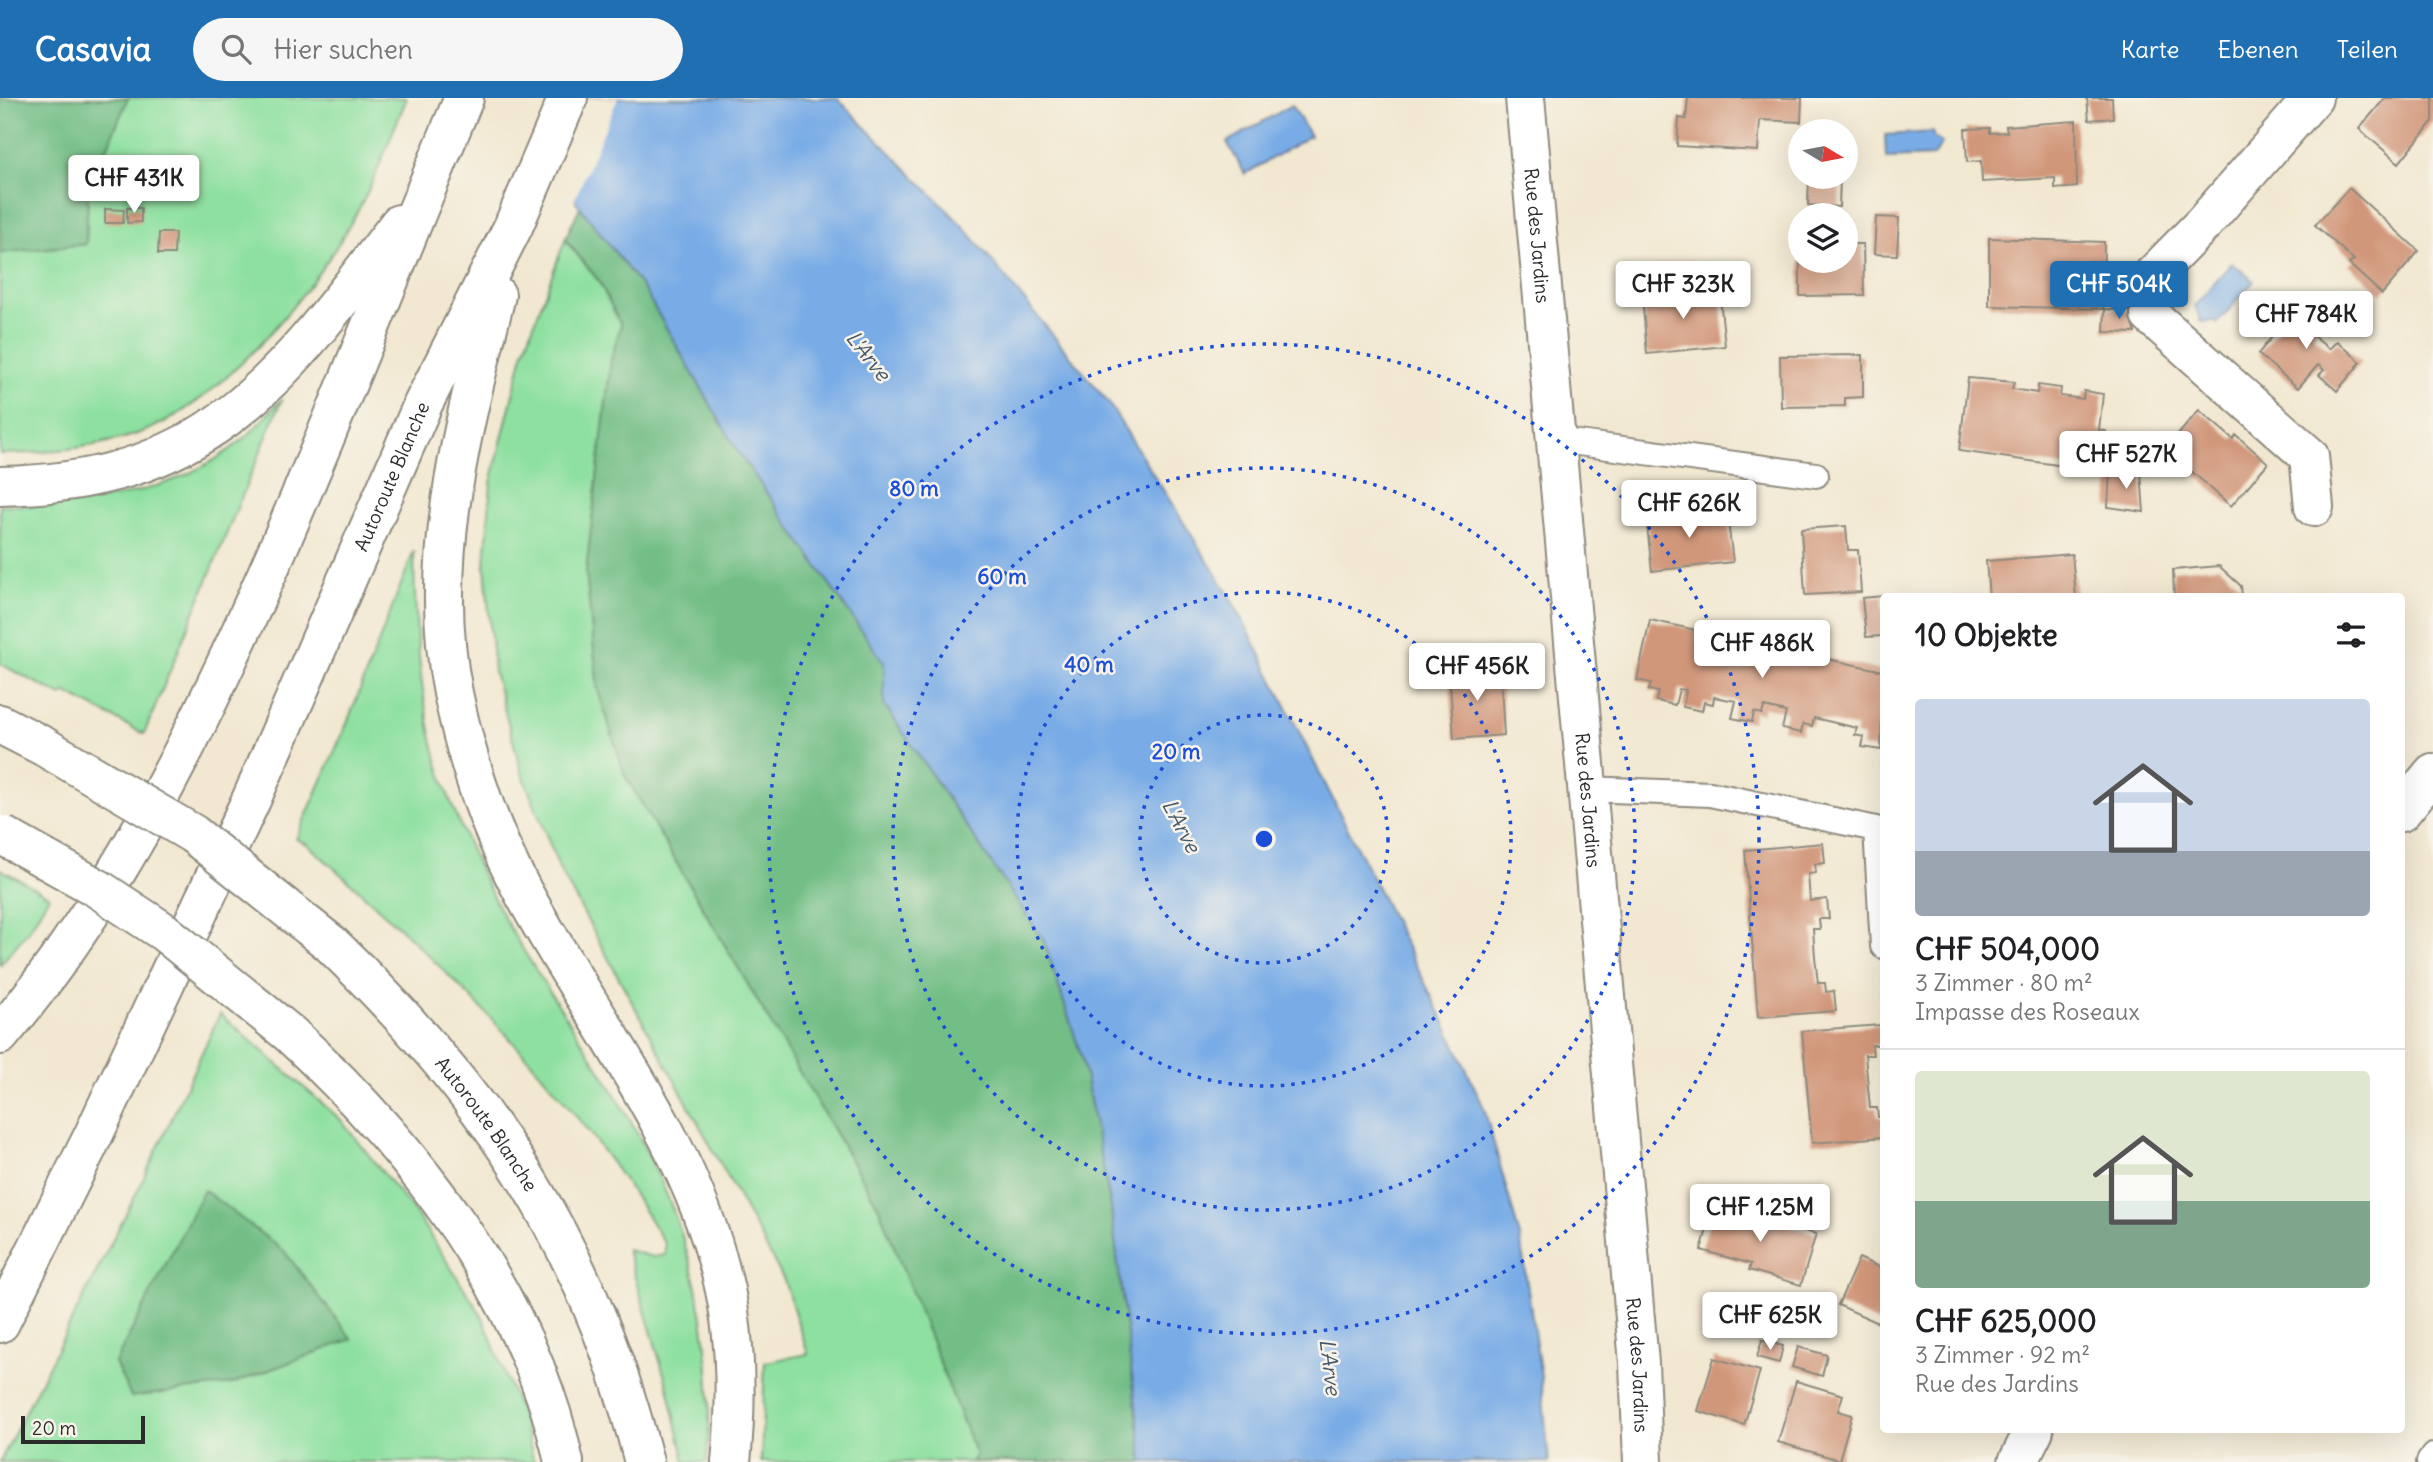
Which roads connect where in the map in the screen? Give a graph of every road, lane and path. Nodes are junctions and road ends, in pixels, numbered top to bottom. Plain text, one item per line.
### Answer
1 (464, 98) edge
2 (568, 98) edge
3 (1525, 98) edge
4 (2313, 98) edge
5 (418, 203) junction
6 (493, 282) junction
7 (1556, 440) junction
8 (1816, 475) dead end
9 (0, 486) edge
10 (2314, 506) dead end
11 (0, 724) edge
12 (2433, 773) edge
13 (1587, 789) junction
14 (2405, 807) edge
15 (1, 835) edge
16 (1880, 896) edge
17 (0, 1035) edge
18 (0, 1323) edge
19 (2032, 1433) edge
20 (2433, 1456) edge
21 (564, 1462) edge
22 (644, 1462) edge
23 (731, 1462) edge
24 (1643, 1462) edge
25 (2018, 1462) edge
26 (2429, 1462) edge

1 - 5 main road
2 - 6 main road
3 - 7 main road, Rue des Jardins
4 - 10 main road
5 - 9 main road
5 - 17 main road
6 - 18 main road, Autoroute Blanche
6 - 23 main road
7 - 8 lane
7 - 13 main road, Rue des Jardins
11 - 22 main road, Autoroute Blanche, bridge
12 - 14 main road
13 - 16 lane
13 - 24 main road, Rue des Jardins
15 - 21 main road, bridge
19 - 25 main road
20 - 26 lane

